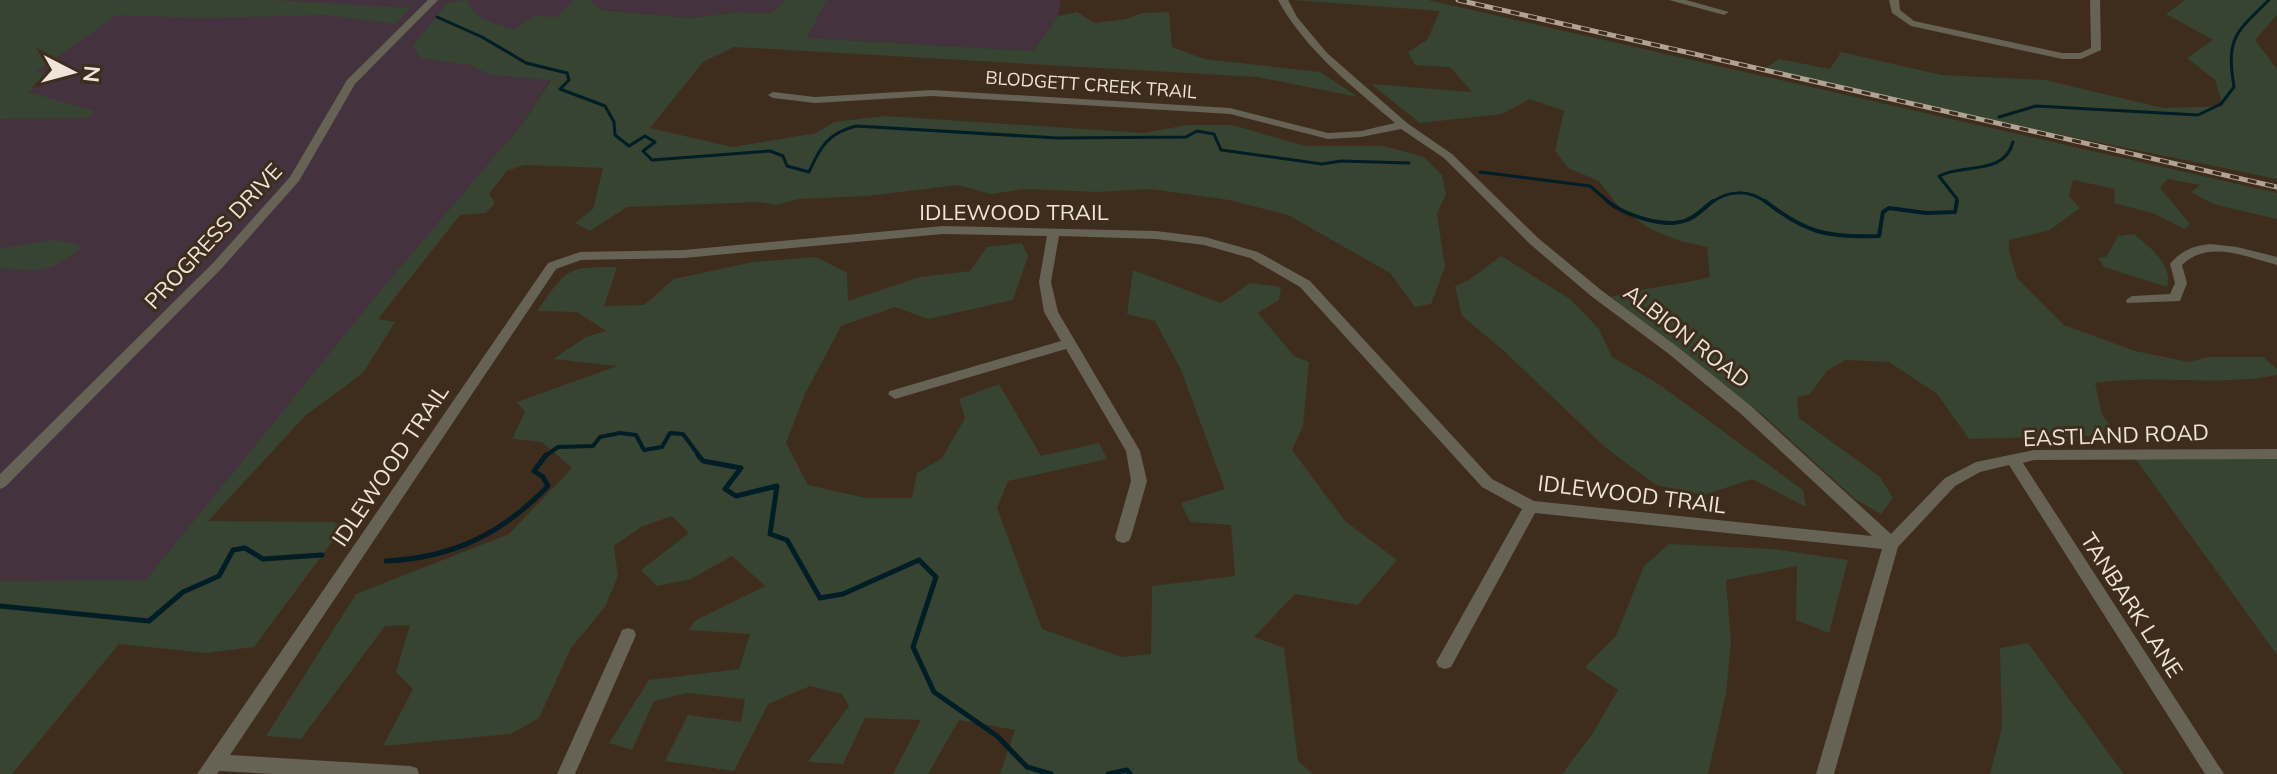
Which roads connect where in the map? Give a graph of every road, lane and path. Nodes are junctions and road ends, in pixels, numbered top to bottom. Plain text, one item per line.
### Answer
1 (433, 0) edge
2 (1283, 0) edge
3 (1674, 0) edge
4 (1894, 0) edge
5 (2095, 0) edge
6 (1724, 12) dead end
7 (773, 95) dead end
8 (1403, 125) junction
9 (1053, 234) junction
10 (2277, 261) edge
11 (2132, 300) dead end
12 (1067, 344) junction
13 (895, 394) dead end
14 (2277, 454) edge
15 (2013, 459) junction
16 (0, 483) edge
17 (1531, 507) junction
18 (1123, 537) dead end
19 (1891, 544) junction
20 (628, 635) dead end
21 (1445, 662) dead end
22 (210, 768) edge
23 (410, 774) edge
24 (566, 774) edge
25 (1825, 774) edge
26 (2215, 774) edge

1 - 16 street, PROGRESS DRIVE
2 - 8 street, ALBION ROAD
3 - 6 street
4 - 5 street
7 - 8 street, BLODGETT CREEK TRAIL
8 - 19 street, ALBION ROAD
9 - 12 street
9 - 17 street, IDLEWOOD TRAIL
9 - 22 street, IDLEWOOD TRAIL
10 - 11 street
12 - 13 street
12 - 18 street
14 - 15 street, EASTLAND ROAD
15 - 19 street, EASTLAND ROAD
15 - 26 street, TANBARK LANE
17 - 19 street, IDLEWOOD TRAIL
17 - 21 street
19 - 25 street
20 - 24 street
22 - 23 street

